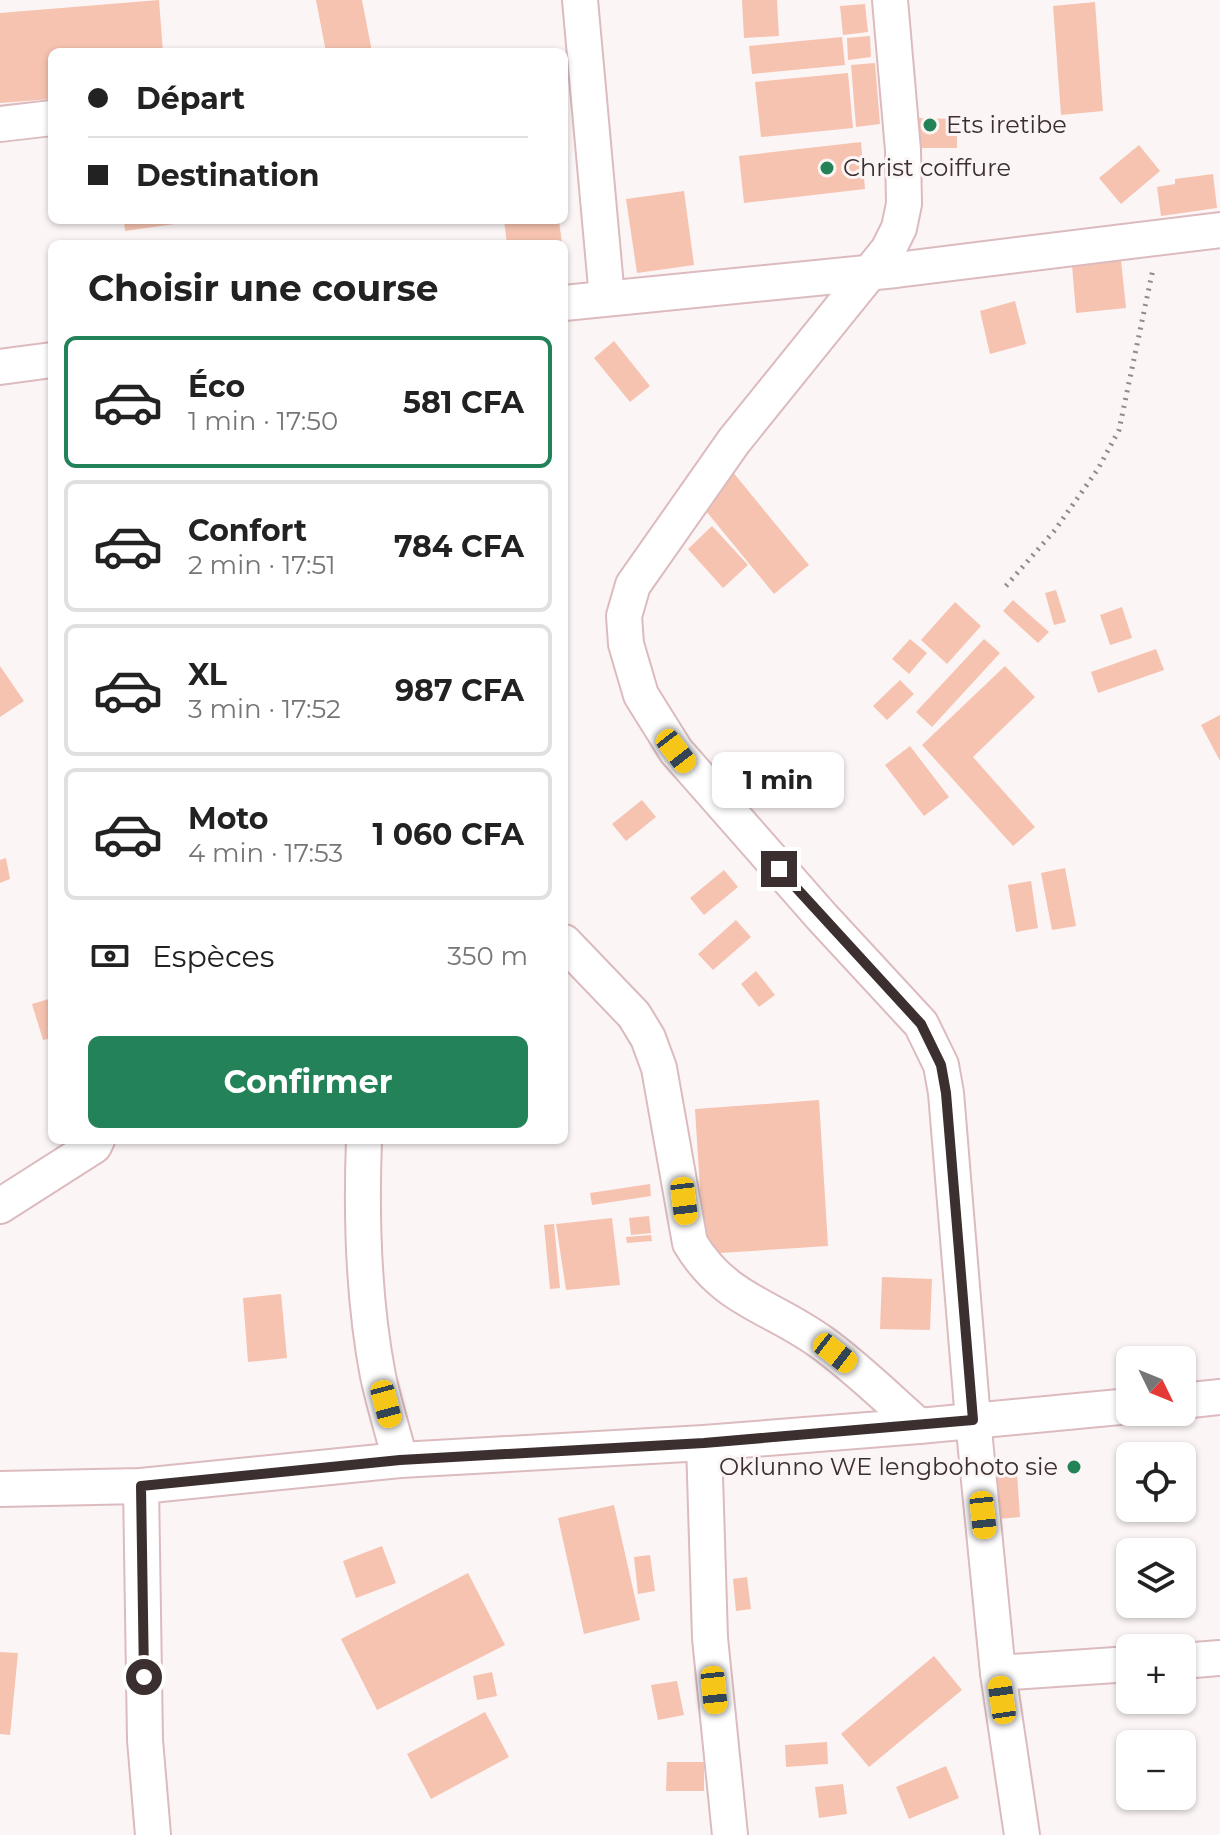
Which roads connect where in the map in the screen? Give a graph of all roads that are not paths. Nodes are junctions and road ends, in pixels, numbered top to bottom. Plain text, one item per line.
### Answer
1 (580, 0) edge
2 (890, 0) edge
3 (575, 54) edge
4 (48, 118) edge
5 (0, 124) edge
6 (1220, 230) edge
7 (871, 273) junction
8 (607, 298) junction
9 (568, 303) edge
10 (48, 361) edge
11 (0, 367) edge
12 (568, 946) edge
13 (95, 1144) edge
14 (364, 1144) edge
15 (0, 1206) edge
16 (1220, 1397) edge
17 (1196, 1400) edge
18 (1116, 1407) edge
19 (973, 1420) junction
20 (919, 1426) junction
21 (704, 1443) junction
22 (400, 1460) junction
23 (141, 1486) junction
24 (0, 1489) edge
25 (1220, 1658) edge
26 (1196, 1660) edge
27 (1116, 1665) edge
28 (998, 1673) junction
29 (153, 1835) edge
30 (730, 1835) edge
31 (1022, 1835) edge

1 - 3 street
2 - 7 street
3 - 8 street
4 - 5 street
6 - 7 street
7 - 8 street
7 - 19 street
8 - 9 street
10 - 11 street
12 - 20 street
13 - 15 street
14 - 22 street
16 - 17 street
18 - 19 street
19 - 20 street
19 - 28 street
20 - 21 street
21 - 22 street
21 - 30 street
22 - 23 street
23 - 24 street
23 - 29 street
25 - 26 street
27 - 28 street
28 - 31 street

